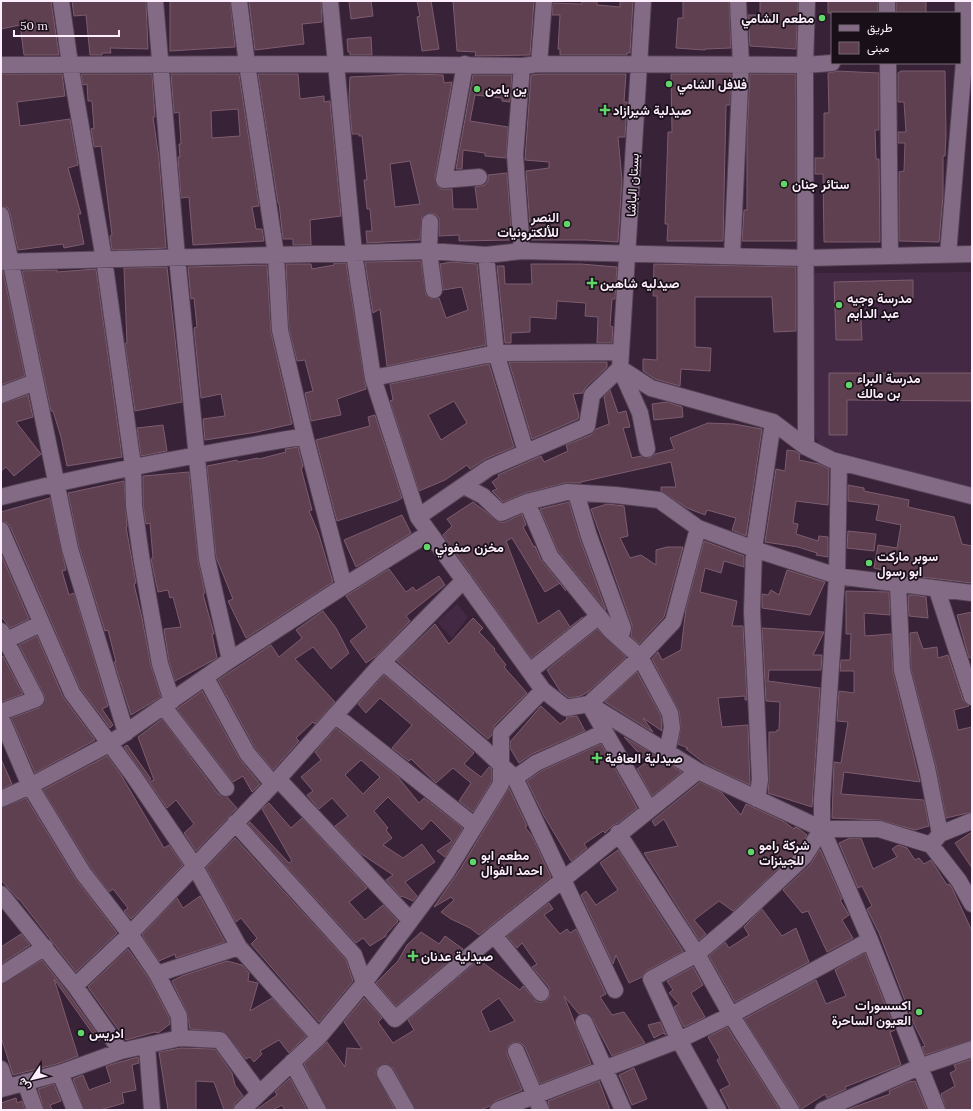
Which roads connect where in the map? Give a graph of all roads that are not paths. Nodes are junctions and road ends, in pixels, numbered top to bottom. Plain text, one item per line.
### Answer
1 (62, 1) edge
2 (155, 1) edge
3 (239, 1) edge
4 (330, 1) edge
5 (544, 1) edge
6 (643, 1) edge
7 (738, 1) edge
8 (808, 1) edge
9 (887, 1) edge
10 (963, 1) edge
11 (888, 12) edge
12 (831, 63) edge
13 (965, 63) edge
14 (70, 64) junction
15 (160, 64) junction
16 (247, 64) junction
17 (336, 64) junction
18 (465, 64) junction
19 (539, 64) junction
20 (741, 64) junction
21 (888, 64) edge
22 (1, 65) edge
23 (639, 65) junction
24 (806, 65) junction
25 (522, 66) junction
26 (479, 177) dead end
27 (1, 215) edge
28 (430, 222) dead end
29 (429, 251) junction
30 (522, 251) junction
31 (354, 253) junction
32 (627, 254) junction
33 (948, 254) junction
34 (972, 254) edge
35 (276, 255) junction
36 (486, 255) junction
37 (732, 256) junction
38 (890, 256) junction
39 (177, 257) junction
40 (806, 258) junction
41 (104, 259) junction
42 (6, 261) edge
43 (434, 290) dead end
44 (621, 352) junction
45 (496, 353) junction
46 (620, 368) junction
47 (373, 378) junction
48 (36, 382) junction
49 (1, 395) edge
50 (773, 422) junction
51 (305, 436) junction
52 (806, 447) junction
53 (647, 449) dead end
54 (526, 452) junction
55 (196, 455) junction
56 (839, 462) junction
57 (133, 466) junction
58 (56, 483) junction
59 (464, 486) junction
60 (576, 493) junction
61 (972, 496) edge
62 (1, 497) edge
63 (527, 502) junction
64 (418, 517) junction
65 (698, 528) junction
66 (1, 530) edge
67 (429, 532) junction
68 (754, 549) junction
69 (837, 576) junction
70 (464, 580) junction
71 (898, 585) junction
72 (344, 586) junction
73 (937, 590) junction
74 (972, 594) edge
75 (599, 616) junction
76 (40, 624) junction
77 (3, 638) edge
78 (620, 639) junction
79 (640, 658) junction
80 (230, 660) junction
81 (383, 662) junction
82 (530, 671) junction
83 (206, 678) junction
84 (543, 690) junction
85 (972, 697) edge
86 (168, 704) junction
87 (589, 704) junction
88 (1, 712) edge
89 (336, 715) junction
90 (1, 718) edge
91 (605, 732) junction
92 (126, 733) junction
93 (109, 744) junction
94 (667, 752) junction
95 (501, 764) junction
96 (698, 771) junction
97 (515, 778) junction
98 (276, 781) junction
99 (30, 786) junction
100 (226, 788) dead end
101 (1, 799) edge
102 (757, 799) junction
103 (649, 809) junction
104 (972, 821) edge
105 (235, 823) junction
106 (475, 826) junction
107 (822, 829) junction
108 (618, 833) junction
109 (935, 840) junction
110 (194, 865) junction
111 (562, 880) junction
112 (1, 894) edge
113 (972, 904) edge
114 (410, 920) junction
115 (130, 934) junction
116 (494, 934) junction
117 (870, 940) junction
118 (45, 947) junction
119 (239, 948) junction
120 (697, 954) junction
121 (157, 974) junction
122 (1, 975) edge
123 (364, 983) junction
124 (75, 986) junction
125 (614, 990) dead end
126 (541, 993) dead end
127 (731, 1015) junction
128 (584, 1022) dead end
129 (319, 1037) junction
130 (180, 1038) junction
131 (679, 1040) junction
132 (148, 1046) junction
133 (972, 1049) edge
134 (121, 1051) junction
135 (516, 1051) dead end
136 (292, 1062) junction
137 (919, 1067) junction
138 (1, 1069) edge
139 (606, 1069) junction
140 (60, 1073) junction
141 (385, 1073) dead end
142 (25, 1082) junction
143 (4, 1088) edge
144 (259, 1093) junction
145 (538, 1103) edge
146 (35, 1110) edge
147 (75, 1110) edge
148 (152, 1110) edge
149 (242, 1110) edge
150 (318, 1110) edge
151 (406, 1110) edge
152 (498, 1110) edge
153 (623, 1110) edge
154 (718, 1110) edge
155 (791, 1110) edge
156 (823, 1110) edge
157 (937, 1110) edge

1 - 14 street
2 - 15 street
3 - 16 street
4 - 17 street
5 - 19 street
6 - 23 street, بستان الباشا
7 - 20 street
8 - 24 street
9 - 11 street
10 - 13 street
12 - 24 street
13 - 33 street
14 - 15 street
14 - 22 street
14 - 41 street
15 - 16 street
15 - 39 street
16 - 17 street
16 - 35 street
17 - 18 street
17 - 31 street
18 - 25 street
18 - 26 street
19 - 23 street
19 - 25 street
20 - 23 street
20 - 24 street
20 - 37 street
21 - 38 street
23 - 32 street, بستان الباشا
24 - 40 street
25 - 30 street
27 - 42 street
28 - 29 street
29 - 31 street
29 - 36 street
29 - 43 street
30 - 32 street
30 - 36 street
31 - 35 street
31 - 47 street
32 - 37 street
32 - 44 street, بستان الباشا
33 - 34 street
33 - 38 street
35 - 39 street
35 - 51 street
36 - 45 street
37 - 40 street
38 - 40 street
39 - 41 street
39 - 55 street
40 - 52 street
41 - 42 street
41 - 57 street
42 - 48 street
44 - 45 street
44 - 46 street, بستان الباشا
45 - 47 street
45 - 54 street
46 - 50 street
46 - 53 street
46 - 54 street
47 - 64 street
48 - 49 street
48 - 58 street
50 - 52 street
50 - 68 street
51 - 55 street
51 - 72 street
52 - 56 street
54 - 59 street
55 - 57 street
55 - 80 street
56 - 61 street
56 - 69 street
57 - 58 street
57 - 86 street
58 - 62 street
58 - 92 street
59 - 63 street
59 - 64 street
60 - 63 street
60 - 65 street
60 - 78 street
63 - 75 street
64 - 67 street
65 - 68 street
65 - 79 street
66 - 76 street
67 - 70 street
67 - 72 street
68 - 69 street
68 - 102 street
69 - 71 street
69 - 107 street
70 - 81 street
70 - 82 street
71 - 73 street
71 - 109 street
72 - 80 street
73 - 74 street
73 - 85 street
75 - 78 street
75 - 82 street
76 - 77 street
76 - 93 street
77 - 88 street
78 - 79 street
79 - 87 street
79 - 94 street
80 - 83 street
81 - 89 street
81 - 95 street
82 - 84 street
83 - 86 street
83 - 98 street
84 - 87 street
84 - 95 street
86 - 92 street
86 - 100 street
87 - 91 street
87 - 94 street
89 - 98 street
89 - 106 street
90 - 99 street
91 - 97 street
91 - 103 street
92 - 93 street
93 - 99 street
93 - 110 street
94 - 96 street
95 - 97 street
95 - 106 street
96 - 102 street
96 - 103 street
97 - 111 street
98 - 105 street
98 - 114 street
99 - 101 street
99 - 115 street
102 - 107 street
103 - 108 street
104 - 109 street
105 - 110 street
105 - 123 street
106 - 114 street
107 - 109 street
107 - 117 street
107 - 120 street
108 - 111 street
108 - 120 street
109 - 113 street
110 - 115 street
110 - 119 street
111 - 116 street
111 - 125 street
112 - 118 street
114 - 123 street
115 - 121 street
115 - 124 street
116 - 123 street
116 - 126 street
117 - 127 street
117 - 137 street
118 - 122 street
118 - 124 street
119 - 121 street
119 - 129 street
120 - 127 street
120 - 131 street
121 - 130 street
123 - 129 street
124 - 134 street
127 - 131 street
127 - 155 street
128 - 139 street
129 - 136 street
130 - 132 street
130 - 144 street
131 - 139 street
131 - 154 street
132 - 134 street
132 - 148 street
133 - 137 street
134 - 140 street
135 - 145 street
136 - 144 street
136 - 150 street
137 - 156 street
137 - 157 street
138 - 143 street
139 - 145 street
139 - 153 street
140 - 142 street
140 - 147 street
141 - 151 street
142 - 143 street
142 - 146 street
144 - 149 street
145 - 152 street

